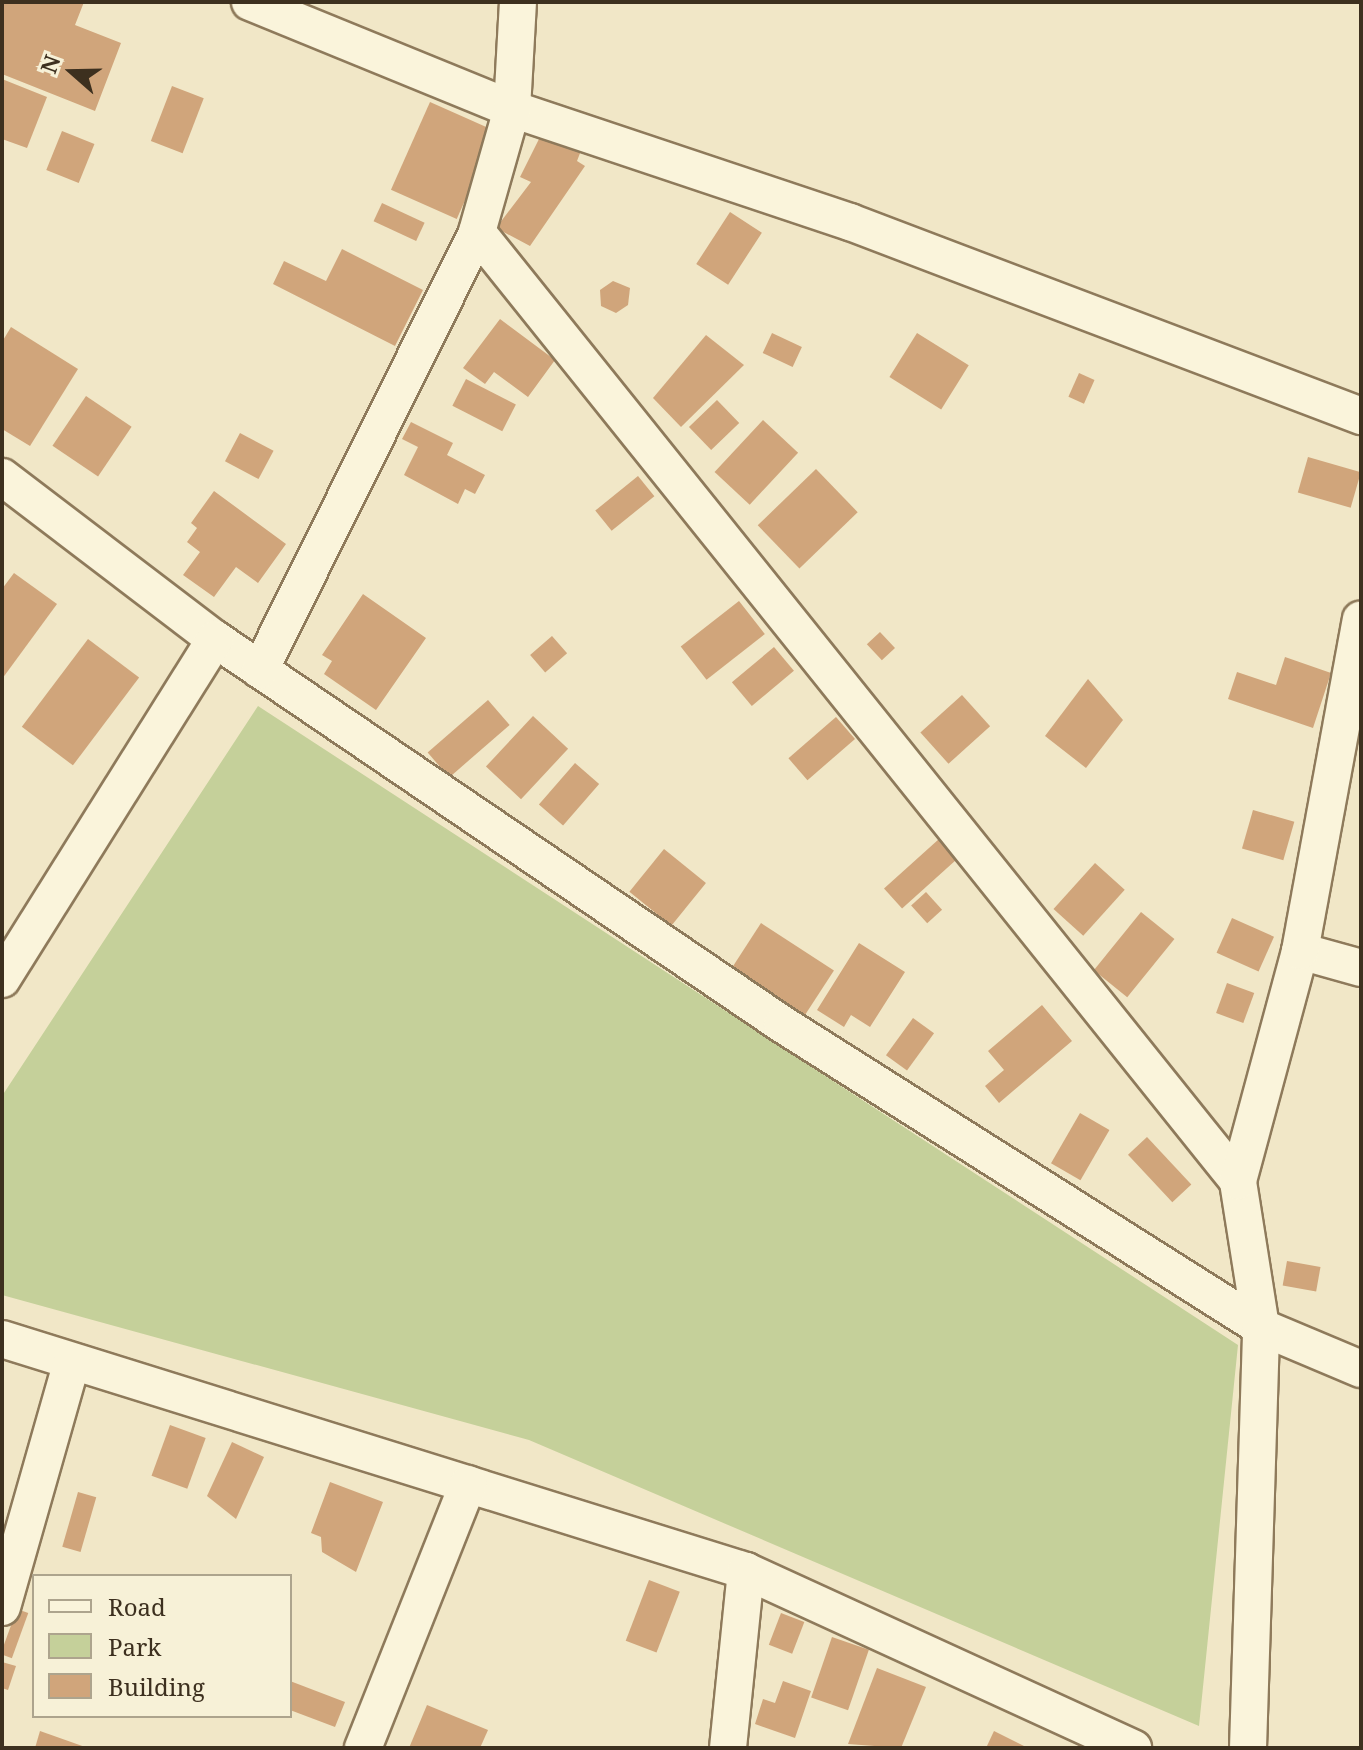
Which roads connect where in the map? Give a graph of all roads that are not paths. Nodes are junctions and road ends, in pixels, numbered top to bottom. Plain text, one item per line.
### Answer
1 (250, 2) edge
2 (518, 2) edge
3 (512, 109) junction
4 (477, 232) junction
5 (1361, 416) edge
6 (2, 477) edge
7 (1361, 620) edge
8 (215, 639) junction
9 (260, 670) junction
10 (1300, 951) junction
11 (1361, 968) edge
12 (2, 979) edge
13 (1238, 1181) junction
14 (1261, 1327) junction
15 (2, 1339) edge
16 (72, 1362) junction
17 (1361, 1369) edge
18 (468, 1484) junction
19 (746, 1571) junction
20 (2, 1607) edge
21 (363, 1748) edge
22 (728, 1748) edge
23 (1133, 1748) edge
24 (1248, 1748) edge

1 - 3 street
2 - 3 street
3 - 4 street
3 - 5 street
4 - 9 street
4 - 13 street
6 - 8 street
7 - 10 street
8 - 9 street
8 - 12 street
9 - 14 street
10 - 11 street
10 - 13 street
13 - 14 street
14 - 17 street
14 - 24 street
15 - 16 street
16 - 18 street
16 - 20 street
18 - 19 street
18 - 21 street
19 - 22 street
19 - 23 street

